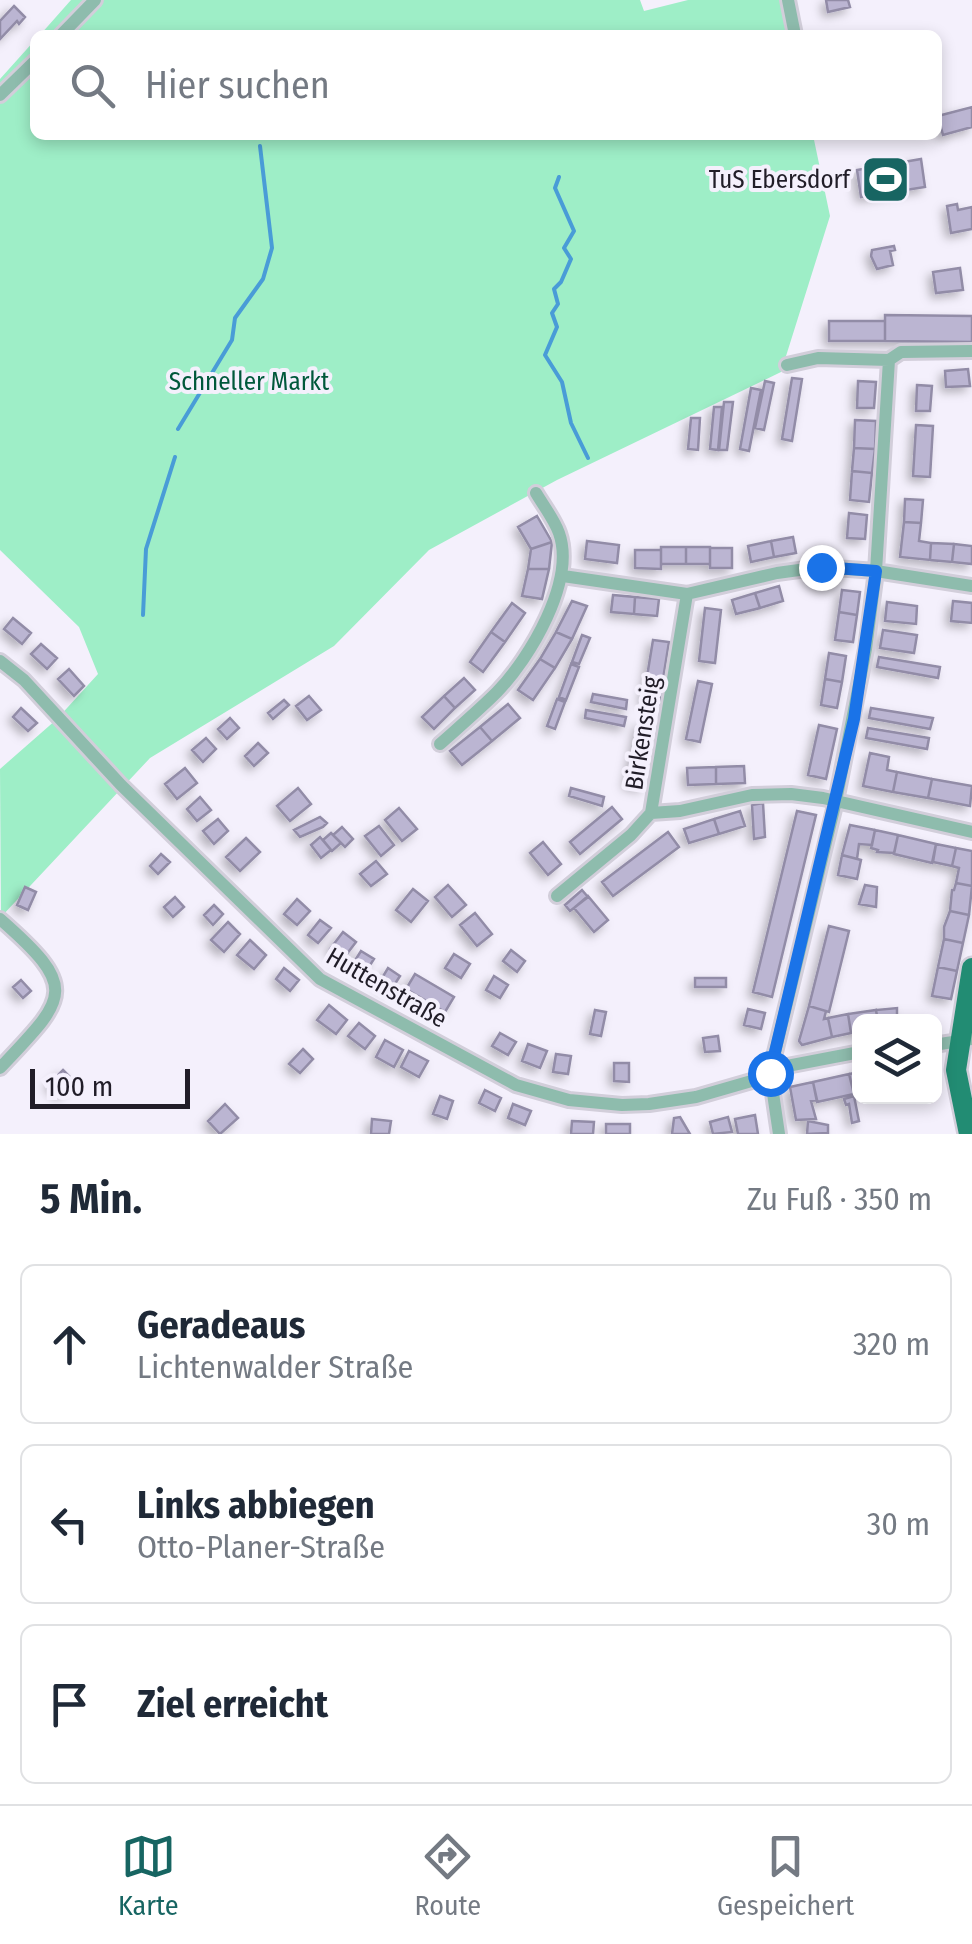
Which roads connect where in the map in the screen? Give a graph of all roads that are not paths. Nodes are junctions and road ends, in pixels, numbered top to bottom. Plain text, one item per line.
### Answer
1 (95, 0) edge
2 (788, 0) edge
3 (66, 30) edge
4 (794, 30) edge
5 (30, 66) edge
6 (0, 95) edge
7 (972, 351) edge
8 (890, 360) junction
9 (787, 365) dead end
10 (536, 493) dead end
11 (876, 571) junction
12 (563, 576) junction
13 (972, 586) edge
14 (687, 594) junction
15 (0, 660) edge
16 (440, 744) dead end
17 (836, 801) junction
18 (651, 813) junction
19 (972, 832) edge
20 (557, 896) dead end
21 (0, 919) edge
22 (972, 968) edge
23 (965, 1040) edge
24 (852, 1054) edge
25 (0, 1068) edge
26 (770, 1073) junction
27 (779, 1134) edge
28 (969, 1134) edge

1 - 3 street
2 - 4 street
5 - 6 street
7 - 8 street
8 - 9 street
8 - 11 street
10 - 12 street
11 - 13 street
11 - 14 street
11 - 17 street
12 - 14 street
12 - 16 street
14 - 18 street, Birkensteig
15 - 26 street, Huttenstraße
17 - 18 street
17 - 19 street
17 - 26 street
18 - 20 street, Birkensteig
21 - 25 street
22 - 23 main road
23 - 28 main road
24 - 26 street, Huttenstraße
26 - 27 street

